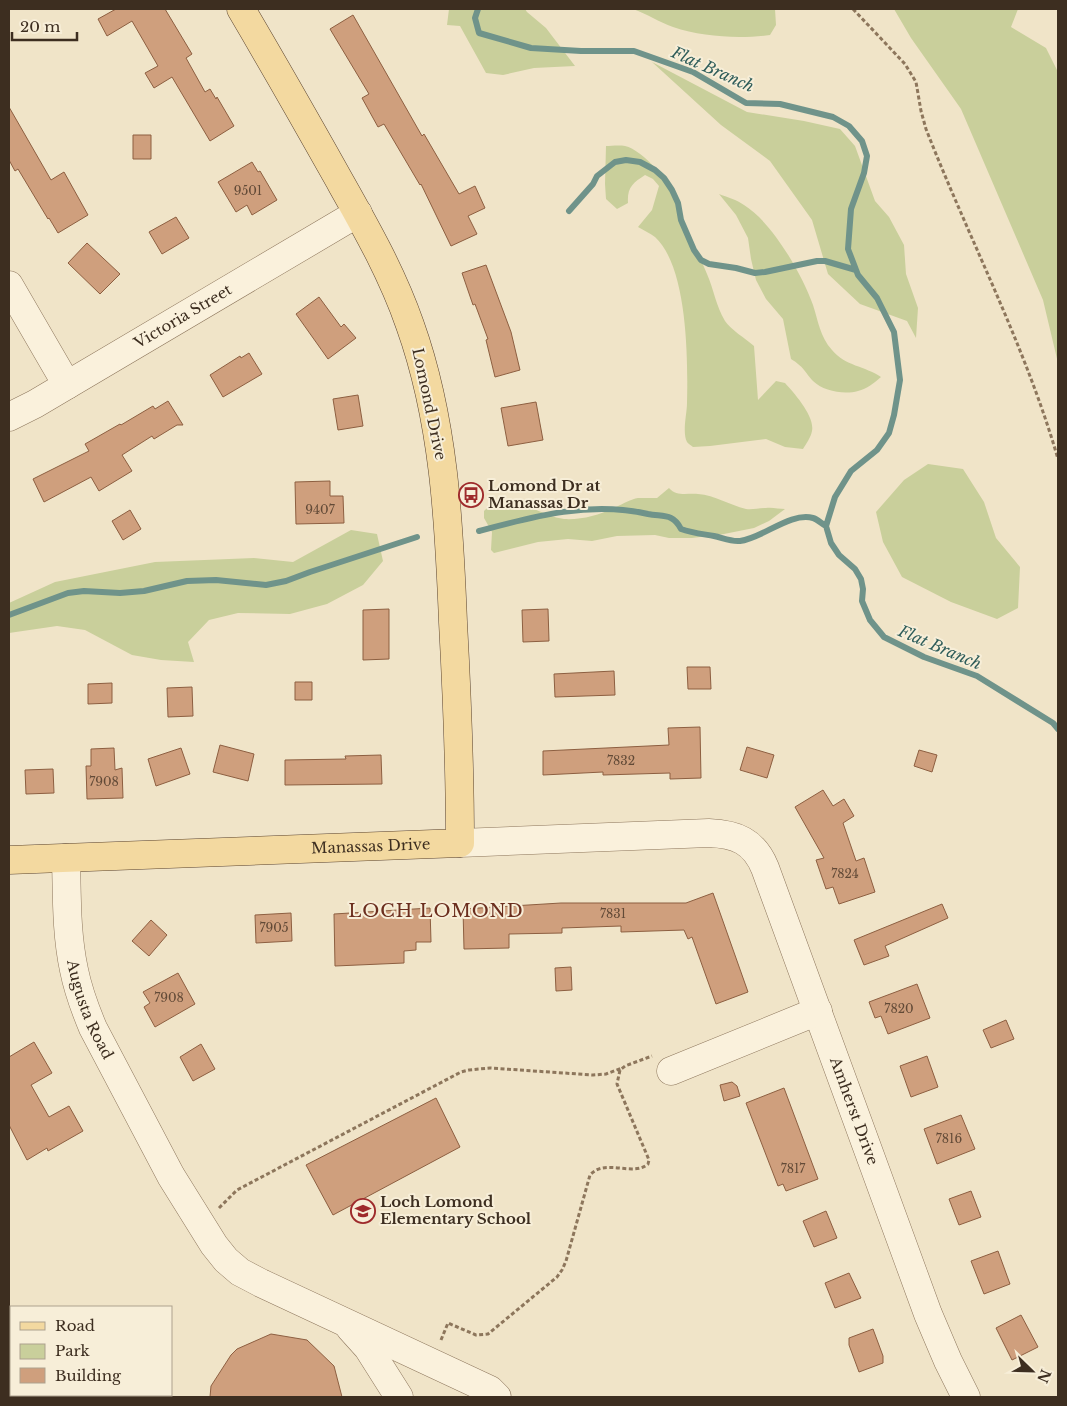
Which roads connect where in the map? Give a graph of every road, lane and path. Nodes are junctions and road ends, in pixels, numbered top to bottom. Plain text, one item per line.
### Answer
1 (241, 9) edge
2 (853, 9) edge
3 (358, 214) junction
4 (9, 285) edge
5 (66, 385) junction
6 (9, 418) edge
7 (1058, 459) edge
8 (732, 836) joint
9 (460, 843) junction
10 (66, 858) junction
11 (9, 860) edge
12 (818, 1012) junction
13 (625, 1066) junction
14 (672, 1070) joint
15 (199, 1220) junction
16 (341, 1320) junction
17 (432, 1363) junction
18 (399, 1397) edge
19 (498, 1397) edge
20 (966, 1397) edge

1 - 3 main road, Lomond Drive
2 - 7 path
3 - 5 street, Victoria Street
3 - 9 main road, Lomond Drive
4 - 5 street
5 - 6 street, Victoria Street
8 - 9 street, Manassas Drive
8 - 12 street, Amherst Drive
9 - 10 main road, Manassas Drive
10 - 11 main road, Manassas Drive
10 - 15 street, Augusta Road
12 - 14 street
12 - 20 street, Amherst Drive
13 - 14 path
13 - 15 path
13 - 17 path
15 - 16 street, Augusta Road
16 - 17 street, Augusta Road
16 - 18 street
17 - 19 street, Augusta Road

